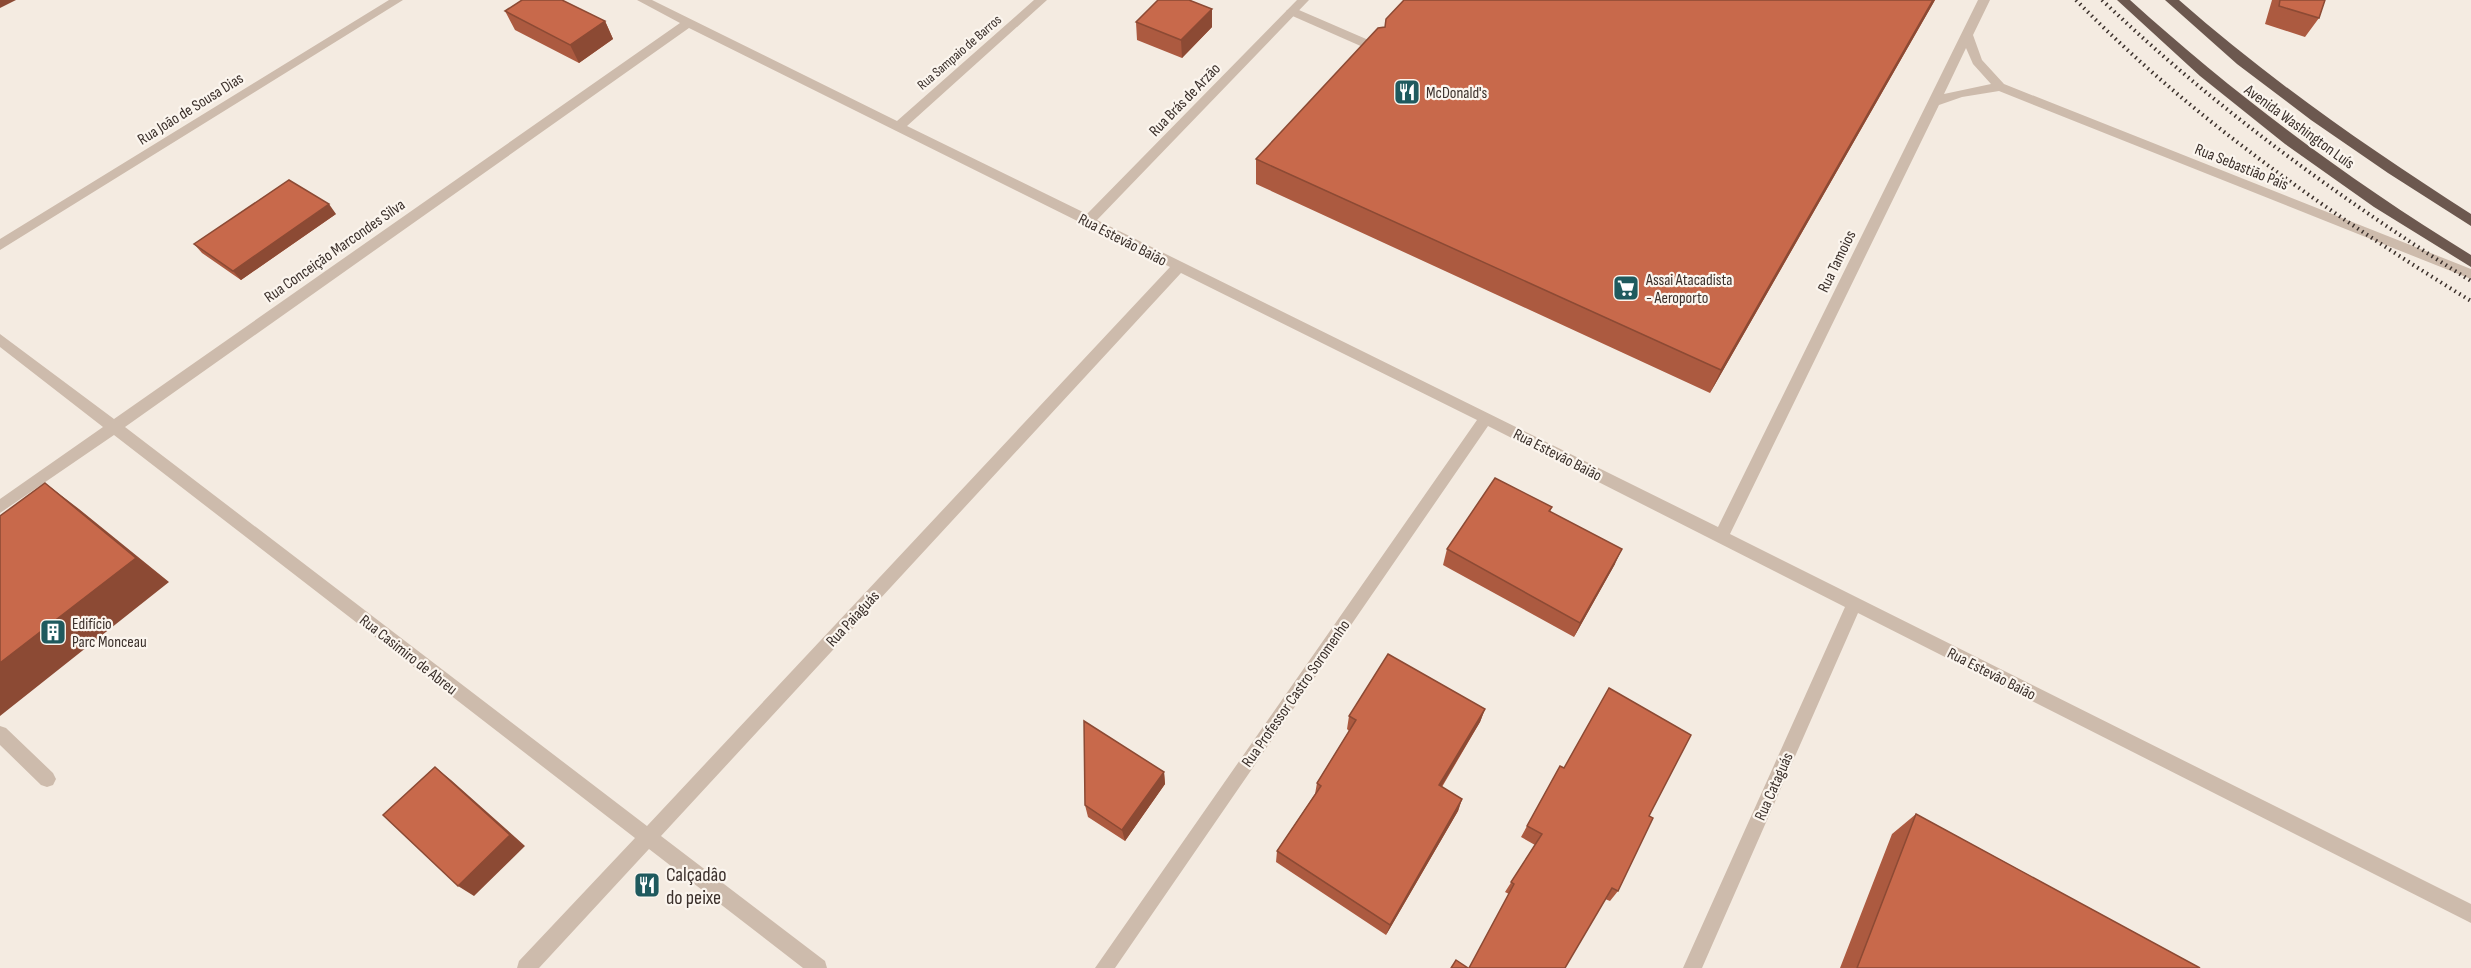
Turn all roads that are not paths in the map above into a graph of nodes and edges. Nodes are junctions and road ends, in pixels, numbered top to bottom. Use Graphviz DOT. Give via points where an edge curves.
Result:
graph roads {
  1 [pos="397,0"];
  2 [pos="643,0"];
  3 [pos="1041,0"];
  4 [pos="1303,0"];
  5 [pos="1984,0"];
  6 [pos="2123,0"];
  7 [pos="2171,0"];
  8 [pos="1292,12"];
  9 [pos="688,23"];
  10 [pos="1967,34"];
  11 [pos="1376,48"];
  12 [pos="2000,87"];
  13 [pos="1934,102"];
  14 [pos="898,127"];
  15 [pos="1088,221"];
  16 [pos="2471,221"];
  17 [pos="0,245"];
  18 [pos="2471,262"];
  19 [pos="1179,266"];
  20 [pos="2471,274"];
  21 [pos="0,339"];
  22 [pos="1486,418"];
  23 [pos="113,426"];
  24 [pos="0,507"];
  25 [pos="1721,537"];
  26 [pos="1854,604"];
  27 [pos="0,734"];
  28 [pos="47,779"];
  29 [pos="648,837"];
  30 [pos="2471,914"];
  31 [pos="526,968"];
  32 [pos="818,968"];
  33 [pos="1104,968"];
  34 [pos="1692,968"];
  1 -- 17 [label="street, Rua João de Sousa Dias"];
  2 -- 9 [label="street, Rua Estevão Baião"];
  3 -- 14 [label="street, Rua Sampaio de Barros"];
  4 -- 8 [label="street, Rua Brás de Arzão"];
  5 -- 10 [label="street, Rua Tamoios"];
  6 -- 18 [label="highway, Avenida Washington Luís" via="2236,99 2342,177"];
  7 -- 16 [label="highway, Avenida Washington Luís" via="2270,84"];
  8 -- 11 [label="street"];
  8 -- 15 [label="street, Rua Brás de Arzão"];
  9 -- 14 [label="street, Rua Estevão Baião"];
  9 -- 23 [label="street, Rua Conceição Marcondes Silva"];
  10 -- 12 [label="street, Rua Sebastião Pais" via="1977,61"];
  10 -- 13 [label="street, Rua Tamoios"];
  12 -- 13 [label="street"];
  12 -- 20 [label="street, Rua Sebastião Pais"];
  13 -- 25 [label="street, Rua Tamoios"];
  14 -- 15 [label="street, Rua Estevão Baião"];
  15 -- 19 [label="street, Rua Estevão Baião"];
  19 -- 22 [label="street, Rua Estevão Baião"];
  19 -- 29 [label="street, Rua Paiaguás"];
  21 -- 23 [label="street, Rua Casimiro de Abreu"];
  22 -- 25 [label="street, Rua Estevão Baião"];
  22 -- 33 [label="street, Rua Professor Castro Soromenho"];
  23 -- 24 [label="street, Rua Conceição Marcondes Silva"];
  23 -- 29 [label="street, Rua Casimiro de Abreu"];
  25 -- 26 [label="street, Rua Estevão Baião"];
  26 -- 30 [label="street, Rua Estevão Baião"];
  26 -- 34 [label="street, Rua Cataguás"];
  27 -- 28 [label="street"];
  29 -- 31 [label="street, Rua Paiaguás"];
  29 -- 32 [label="street, Rua Casimiro de Abreu"];
}
